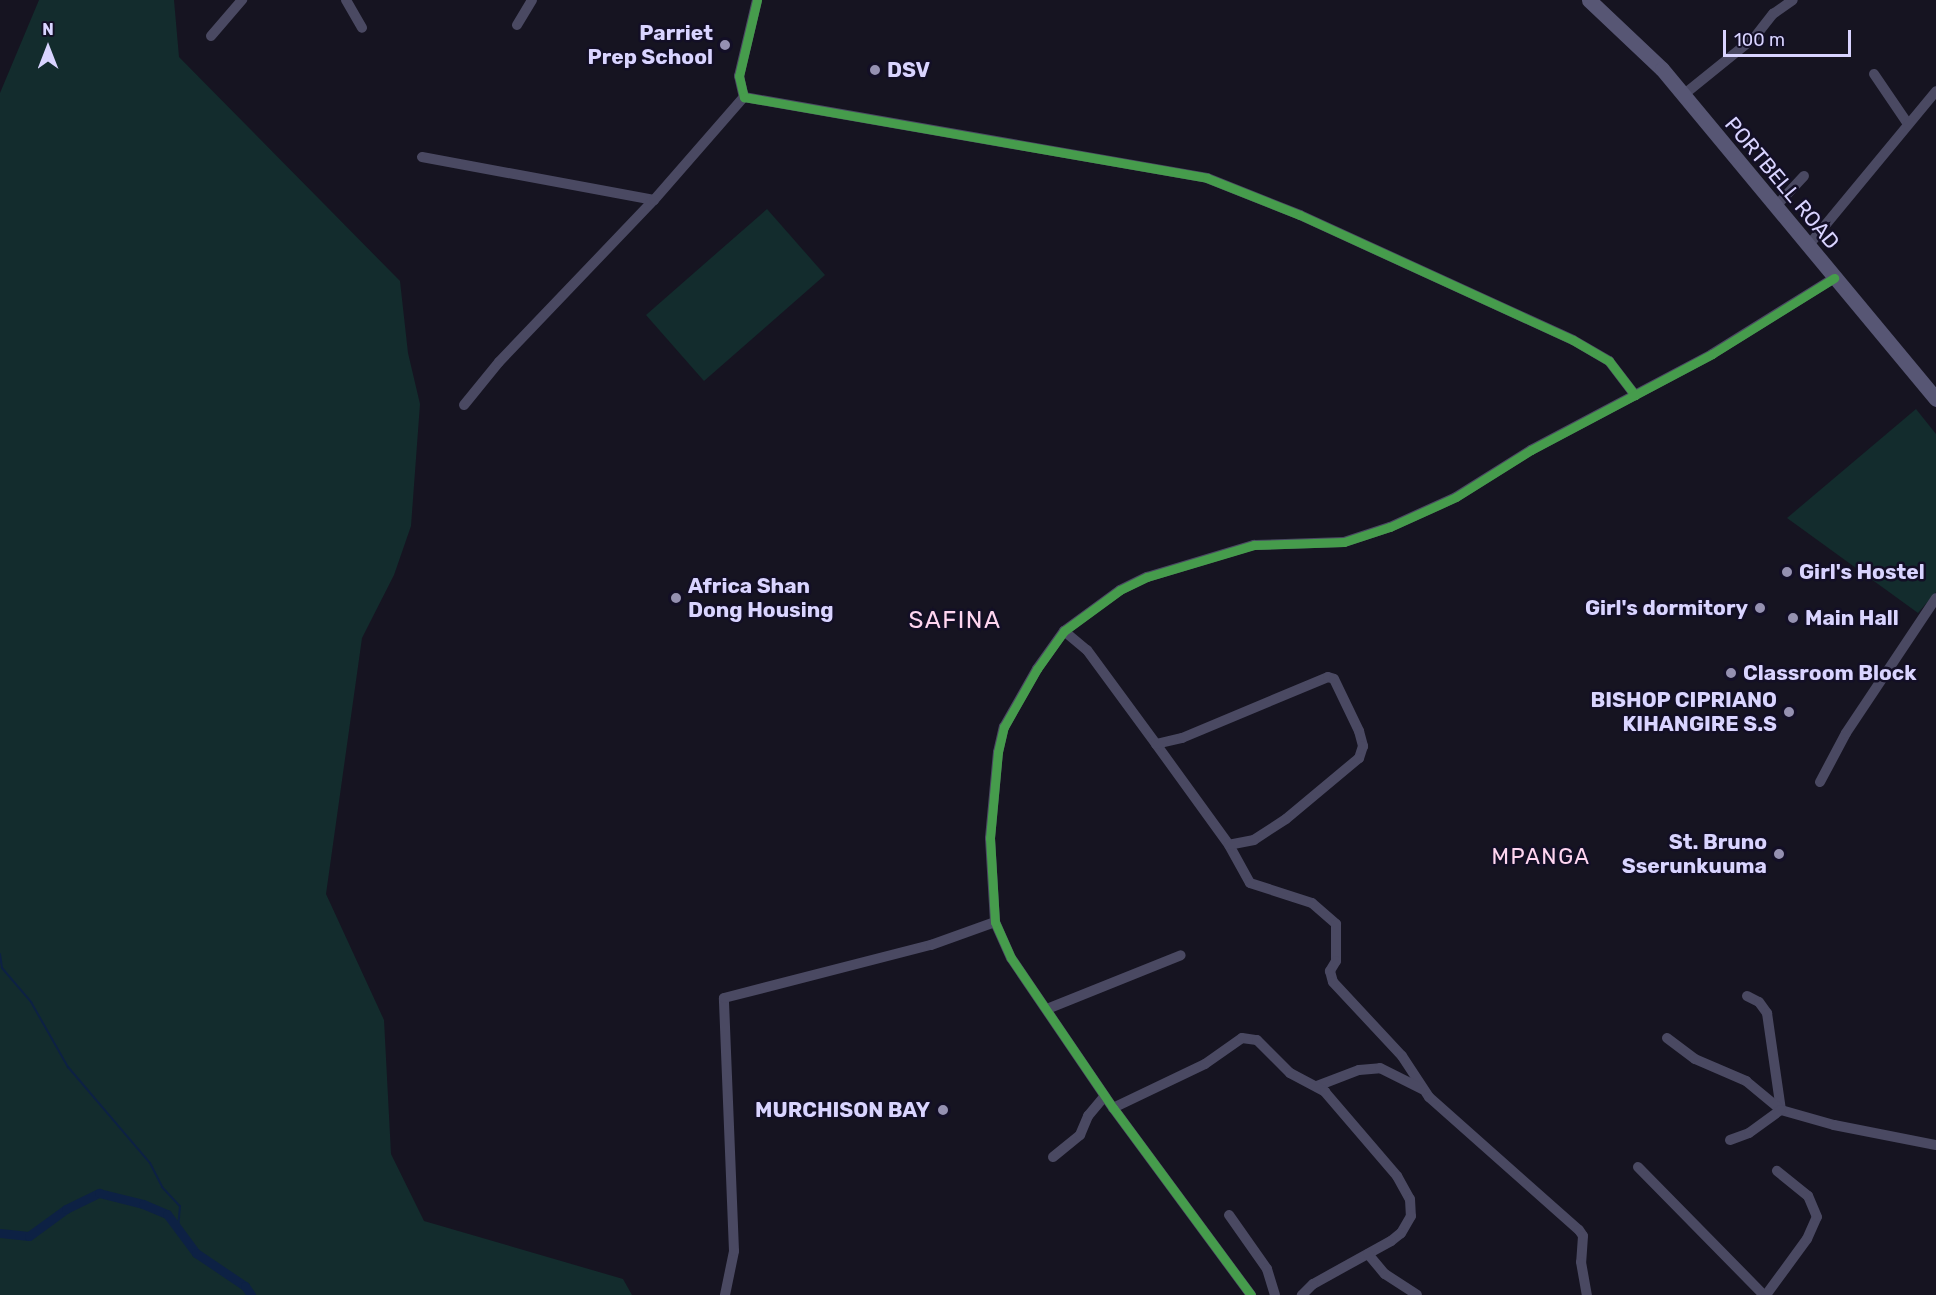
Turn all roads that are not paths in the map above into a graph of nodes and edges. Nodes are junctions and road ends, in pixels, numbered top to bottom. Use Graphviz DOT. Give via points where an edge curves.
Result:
graph roads {
  1 [pos="242,0"];
  2 [pos="346,0"];
  3 [pos="532,0"];
  4 [pos="756,0"];
  5 [pos="1589,0"];
  6 [pos="1793,0"];
  7 [pos="517,25"];
  8 [pos="362,28"];
  9 [pos="211,36"];
  10 [pos="1874,74"];
  11 [pos="1936,91"];
  12 [pos="1682,96"];
  13 [pos="744,97"];
  14 [pos="1908,124"];
  15 [pos="422,157"];
  16 [pos="1804,176"];
  17 [pos="654,200"];
  18 [pos="1776,206"];
  19 [pos="1808,246"];
  20 [pos="1834,278"];
  21 [pos="1635,395"];
  22 [pos="1936,399"];
  23 [pos="464,405"];
  24 [pos="1936,598"];
  25 [pos="1064,631"];
  26 [pos="1156,744"];
  27 [pos="1820,782"];
  28 [pos="1229,845"];
  29 [pos="995,922"];
  30 [pos="1181,955"];
  31 [pos="1747,996"];
  32 [pos="1047,1008"];
  33 [pos="1667,1038"];
  34 [pos="1317,1086"];
  35 [pos="1424,1089"];
  36 [pos="1105,1096"];
  37 [pos="1113,1108"];
  38 [pos="1782,1110"];
  39 [pos="1730,1140"];
  40 [pos="1936,1145"];
  41 [pos="1053,1157"];
  42 [pos="1638,1167"];
  43 [pos="1777,1171"];
  44 [pos="1229,1215"];
  45 [pos="1368,1254"];
  46 [pos="725,1295"];
  47 [pos="1251,1295"];
  48 [pos="1275,1295"];
  49 [pos="1302,1295"];
  50 [pos="1418,1295"];
  51 [pos="1587,1295"];
  52 [pos="1765,1295"];
  1 -- 9 [label="street"];
  2 -- 8 [label="street"];
  3 -- 7 [label="street"];
  4 -- 13 [label="street" via="739,76"];
  5 -- 12 [label="main road, PORTBELL ROAD" via="1662,69"];
  6 -- 12 [label="street" via="1773,14 1754,38"];
  10 -- 14 [label="street"];
  11 -- 14 [label="street"];
  12 -- 18 [label="main road, PORTBELL ROAD"];
  13 -- 17 [label="street"];
  13 -- 21 [label="street" via="1207,178 1300,215 1573,340 1609,361"];
  14 -- 19 [label="street"];
  15 -- 17 [label="street"];
  16 -- 18 [label="street"];
  17 -- 23 [label="street" via="499,362"];
  18 -- 19 [label="main road, PORTBELL ROAD"];
  19 -- 20 [label="main road, PORTBELL ROAD"];
  20 -- 21 [label="street" via="1712,354"];
  20 -- 22 [label="main road, PORTBELL ROAD"];
  21 -- 25 [label="street" via="1531,450 1456,497 1375,533 1344,542 1254,545 1147,577 1119,590"];
  24 -- 27 [label="street" via="1842,739"];
  25 -- 26 [label="street" via="1087,650"];
  25 -- 29 [label="street" via="1004,728 998,752 990,838"];
  26 -- 28 [label="street"];
  26 -- 28 [label="street" via="1182,738 1328,676 1334,679 1359,731 1363,746 1359,758 1286,819 1254,840"];
  28 -- 35 [label="street" via="1254,886 1312,903 1336,924 1336,961 1329,971 1333,982 1402,1056"];
  29 -- 32 [label="street" via="1011,958"];
  29 -- 46 [label="street" via="931,945 724,998 734,1251"];
  30 -- 32 [label="street"];
  31 -- 38 [label="street" via="1759,1002 1767,1013"];
  32 -- 36 [label="street"];
  33 -- 38 [label="street" via="1695,1059 1746,1081"];
  34 -- 35 [label="street" via="1359,1070 1380,1068"];
  34 -- 37 [label="street" via="1290,1073 1257,1040 1242,1038 1205,1064"];
  34 -- 45 [label="street" via="1387,1163 1410,1199 1411,1216 1401,1233"];
  35 -- 51 [label="street" via="1579,1230 1583,1236 1581,1263"];
  36 -- 37 [label="street"];
  36 -- 41 [label="street" via="1088,1116 1080,1136"];
  37 -- 47 [label="street"];
  38 -- 39 [label="street" via="1749,1133"];
  38 -- 40 [label="street" via="1834,1125"];
  42 -- 52 [label="street"];
  43 -- 52 [label="street" via="1808,1196 1817,1217 1808,1239"];
  44 -- 48 [label="street" via="1267,1269"];
  45 -- 49 [label="street"];
  45 -- 50 [label="street" via="1385,1274"];
}
